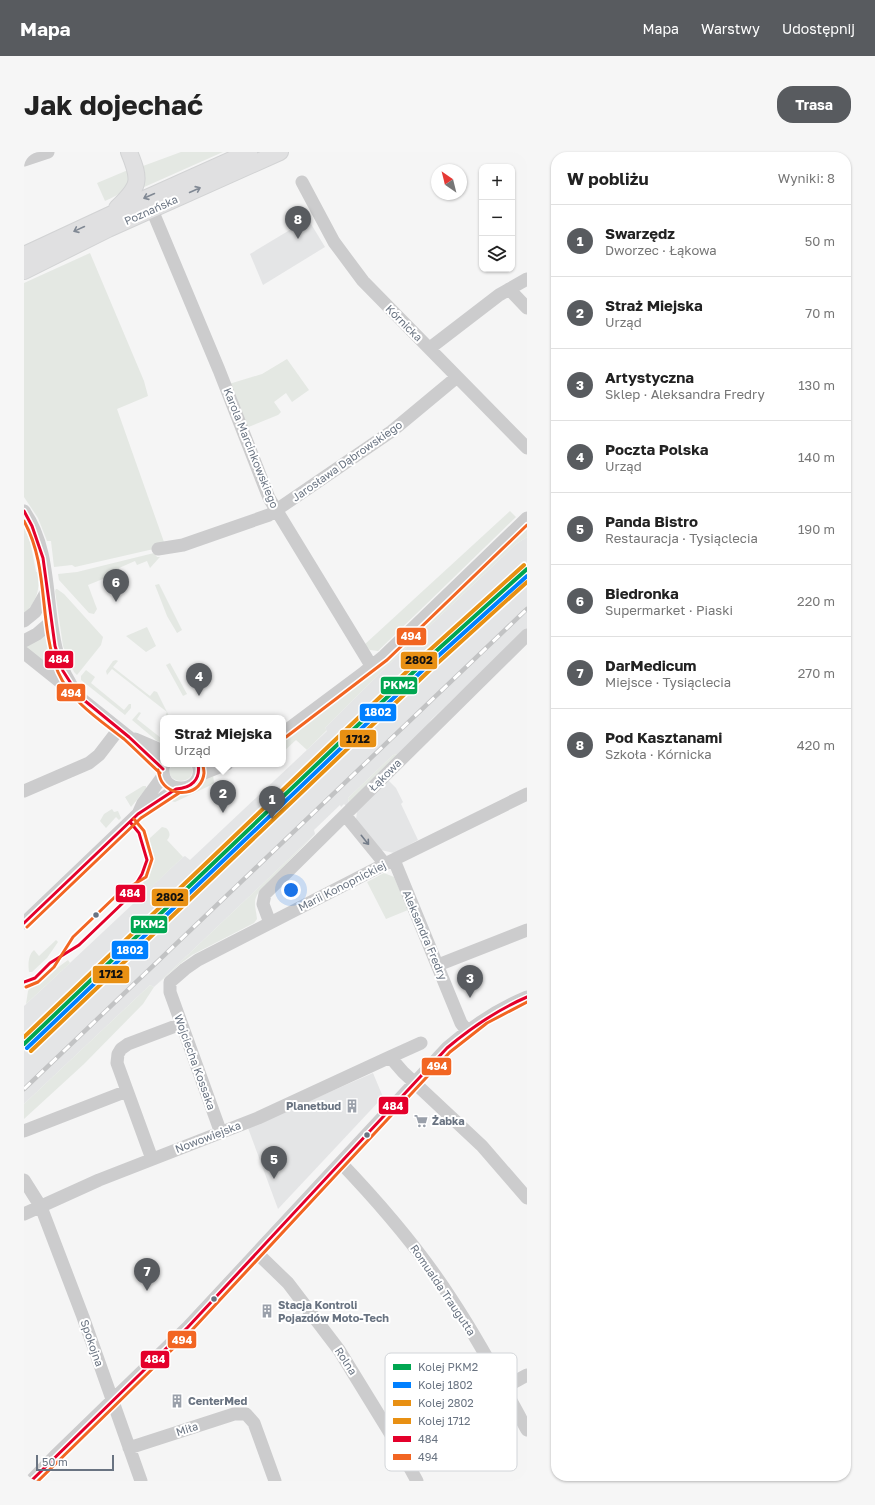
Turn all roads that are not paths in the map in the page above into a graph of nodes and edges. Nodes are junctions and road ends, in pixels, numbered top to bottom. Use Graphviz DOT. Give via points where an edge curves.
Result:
graph roads {
  1 [pos="48,152"];
  2 [pos="129,152"];
  3 [pos="249,152"];
  4 [pos="280,152"];
  5 [pos="24,160"];
  6 [pos="302,182"];
  7 [pos="112,214"];
  8 [pos="156,217"];
  9 [pos="24,255"];
  10 [pos="24,271"];
  11 [pos="527,279"];
  12 [pos="509,289"];
  13 [pos="527,308"];
  14 [pos="430,348"];
  15 [pos="457,376"];
  16 [pos="527,448"];
  17 [pos="24,511"];
  18 [pos="276,511"];
  19 [pos="527,518"];
  20 [pos="158,549"];
  21 [pos="47,591"];
  22 [pos="24,621"];
  23 [pos="51,622"];
  24 [pos="527,635"];
  25 [pos="24,641"];
  26 [pos="24,653"];
  27 [pos="372,666"];
  28 [pos="79,696"];
  29 [pos="286,731"];
  30 [pos="124,733"];
  31 [pos="160,750"];
  32 [pos="160,766"];
  33 [pos="213,767"];
  34 [pos="164,770"];
  35 [pos="199,770"];
  36 [pos="176,788"];
  37 [pos="24,791"];
  38 [pos="527,794"];
  39 [pos="138,814"];
  40 [pos="345,815"];
  41 [pos="389,862"];
  42 [pos="25,920"];
  43 [pos="270,923"];
  44 [pos="527,930"];
  45 [pos="438,965"];
  46 [pos="170,992"];
  47 [pos="527,997"];
  48 [pos="181,1024"];
  49 [pos="467,1031"];
  50 [pos="421,1043"];
  51 [pos="390,1057"];
  52 [pos="415,1082"];
  53 [pos="126,1091"];
  54 [pos="24,1131"];
  55 [pos="221,1133"];
  56 [pos="152,1159"];
  57 [pos="341,1163"];
  58 [pos="24,1180"];
  59 [pos="527,1198"];
  60 [pos="41,1207"];
  61 [pos="24,1214"];
  62 [pos="257,1253"];
  63 [pos="484,1353"];
  64 [pos="527,1375"];
  65 [pos="517,1381"];
  66 [pos="112,1401"];
  67 [pos="517,1412"];
  68 [pos="385,1425"];
  69 [pos="527,1430"];
  70 [pos="129,1448"];
  71 [pos="412,1471"];
  72 [pos="31,1481"];
  73 [pos="141,1481"];
  74 [pos="275,1481"];
  75 [pos="417,1481"];
  1 -- 5 [label="street"];
  2 -- 7 [label="main road" via="138,179 132,192"];
  3 -- 7 [label="main road, Poznańska, one-way"];
  10 -- 4 [label="main road, Poznańska, one-way" via="108,229"];
  6 -- 14 [label="street, Kórnicka" via="330,235 352,268"];
  7 -- 9 [label="main road, Poznańska, one-way"];
  8 -- 18 [label="street, Karola Marcinkowskiego"];
  11 -- 12 [label="street"];
  12 -- 13 [label="street"];
  12 -- 14 [label="street"];
  14 -- 15 [label="street, Kórnicka"];
  15 -- 16 [label="street, Kórnicka"];
  15 -- 18 [label="street, Jarosława Dąbrowskiego" via="392,431"];
  17 -- 21 [label="street" via="37,537"];
  18 -- 20 [label="street, Jarosława Dąbrowskiego" via="263,518 183,545"];
  18 -- 27 [label="street, Karola Marcinkowskiego"];
  19 -- 27 [label="street"];
  21 -- 22 [label="street" via="38,608"];
  21 -- 23 [label="street"];
  23 -- 25 [label="street"];
  23 -- 28 [label="street" via="58,660"];
  24 -- 40 [label="street, Łąkowa"];
  26 -- 28 [label="street"];
  27 -- 29 [label="street"];
  28 -- 30 [label="street"];
  30 -- 31 [label="street"];
  30 -- 32 [label="street"];
  30 -- 37 [label="street" via="89,763"];
  33 -- 35 [label="street"];
  34 -- 36 [label="street" via="167,782"];
  34 -- 39 [label="street"];
  35 -- 36 [label="street" via="192,785 187,788"];
  36 -- 39 [label="street"];
  38 -- 41 [label="street, Marii Konopnickiej"];
  39 -- 42 [label="street"];
  40 -- 41 [label="street, Aleksandra Fredry, one-way"];
  40 -- 43 [label="street, Łąkowa" via="265,894 263,904"];
  41 -- 43 [label="street, Marii Konopnickiej"];
  41 -- 45 [label="street, Aleksandra Fredry"];
  43 -- 46 [label="street, Marii Konopnickiej" via="198,960 170,982"];
  44 -- 45 [label="street"];
  45 -- 49 [label="street, Aleksandra Fredry" via="461,1023"];
  46 -- 48 [label="street, Wojciecha Kossaka"];
  47 -- 49 [label="street" via="490,1014"];
  48 -- 53 [label="street" via="121,1049 117,1063"];
  48 -- 55 [label="street, Wojciecha Kossaka"];
  49 -- 52 [label="street"];
  50 -- 51 [label="street, Nowowiejska"];
  51 -- 52 [label="street"];
  51 -- 55 [label="street, Nowowiejska"];
  52 -- 57 [label="street"];
  52 -- 59 [label="street" via="482,1146"];
  53 -- 54 [label="street"];
  53 -- 56 [label="street"];
  55 -- 56 [label="street, Nowowiejska"];
  56 -- 60 [label="street, Nowowiejska"];
  57 -- 62 [label="street"];
  57 -- 63 [label="street, Romualda Traugutta" via="387,1213 433,1271"];
  58 -- 60 [label="street, Spokojna"];
  60 -- 61 [label="street, Nowowiejska"];
  60 -- 66 [label="street, Spokojna"];
  62 -- 66 [label="street" via="188,1327"];
  62 -- 68 [label="street, Rolna" via="288,1283 322,1327"];
  64 -- 65 [label="street"];
  66 -- 70 [label="street, Spokojna"];
  66 -- 72 [label="street"];
  67 -- 69 [label="street, Romualda Traugutta"];
  70 -- 73 [label="street, Spokojna"];
  70 -- 74 [label="street, Miła" via="234,1414 246,1414 254,1422"];
  71 -- 75 [label="street, Rolna"];
}
